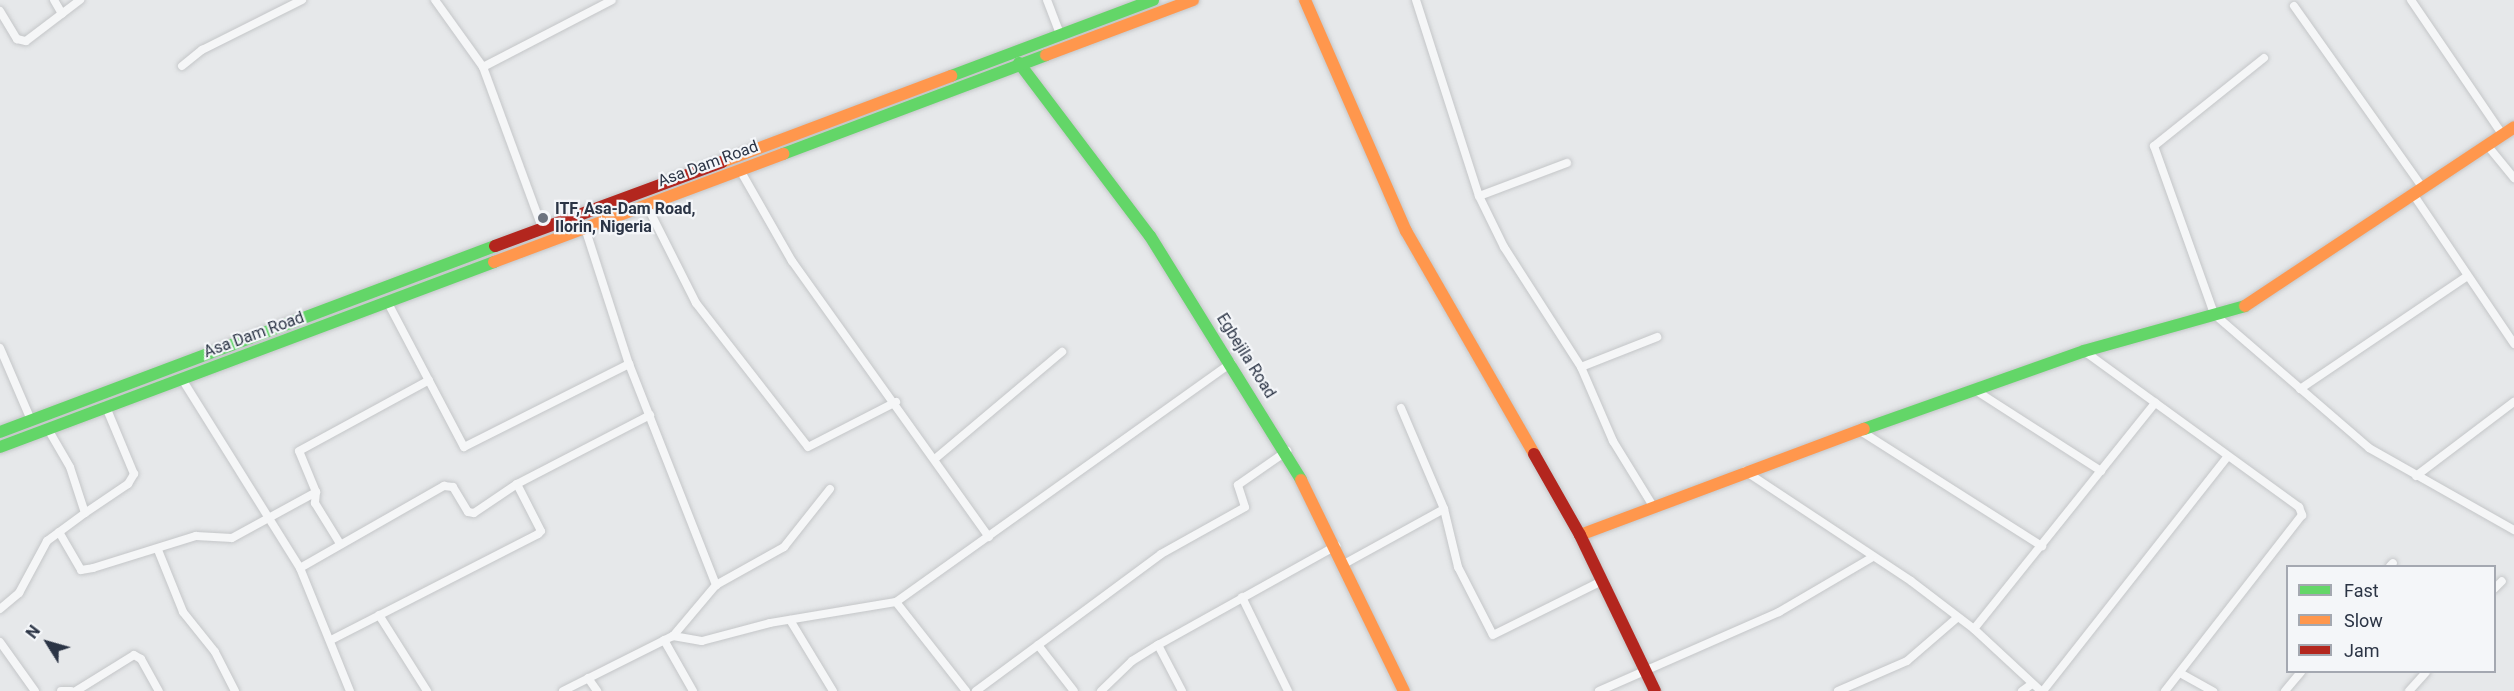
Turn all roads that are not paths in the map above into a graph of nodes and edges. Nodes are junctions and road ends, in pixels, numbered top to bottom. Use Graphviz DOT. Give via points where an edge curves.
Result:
graph roads {
  1 [pos="54,0"];
  2 [pos="80,0"];
  3 [pos="302,0"];
  4 [pos="435,0"];
  5 [pos="612,0"];
  6 [pos="1047,0"];
  7 [pos="1153,0"];
  8 [pos="1192,0"];
  9 [pos="1305,0"];
  10 [pos="1416,0"];
  11 [pos="2411,0"];
  12 [pos="2294,6"];
  13 [pos="0,11"];
  14 [pos="62,14"];
  15 [pos="1060,34"];
  16 [pos="2264,58"];
  17 [pos="1019,63"];
  18 [pos="182,66"];
  19 [pos="483,68"];
  20 [pos="2514,127"];
  21 [pos="2502,134"];
  22 [pos="2487,145"];
  23 [pos="1567,164"];
  24 [pos="740,170"];
  25 [pos="2514,178"];
  26 [pos="2418,191"];
  27 [pos="1479,196"];
  28 [pos="646,204"];
  29 [pos="542,227"];
  30 [pos="585,228"];
  31 [pos="463,257"];
  32 [pos="466,272"];
  33 [pos="2466,277"];
  34 [pos="388,303"];
  35 [pos="2214,314"];
  36 [pos="1657,337"];
  37 [pos="2514,344"];
  38 [pos="0,348"];
  39 [pos="2084,351"];
  40 [pos="1062,352"];
  41 [pos="1231,363"];
  42 [pos="629,364"];
  43 [pos="1581,367"];
  44 [pos="182,379"];
  45 [pos="429,380"];
  46 [pos="2300,389"];
  47 [pos="1975,390"];
  48 [pos="896,402"];
  49 [pos="2514,402"];
  50 [pos="2155,403"];
  51 [pos="105,407"];
  52 [pos="1401,408"];
  53 [pos="650,414"];
  54 [pos="31,420"];
  55 [pos="48,429"];
  56 [pos="1858,430"];
  57 [pos="0,432"];
  58 [pos="0,447"];
  59 [pos="1287,452"];
  60 [pos="2227,457"];
  61 [pos="936,458"];
  62 [pos="1745,471"];
  63 [pos="2102,471"];
  64 [pos="2416,476"];
  65 [pos="517,484"];
  66 [pos="830,489"];
  67 [pos="316,492"];
  68 [pos="1653,506"];
  69 [pos="1444,509"];
  70 [pos="85,513"];
  71 [pos="270,519"];
  72 [pos="2513,528"];
  73 [pos="59,532"];
  74 [pos="1580,535"];
  75 [pos="989,537"];
  76 [pos="339,542"];
  77 [pos="1337,546"];
  78 [pos="2042,546"];
  79 [pos="158,550"];
  80 [pos="1871,558"];
  81 [pos="1344,564"];
  82 [pos="300,568"];
  83 [pos="2502,581"];
  84 [pos="1600,582"];
  85 [pos="716,585"];
  86 [pos="2496,587"];
  87 [pos="1242,597"];
  88 [pos="896,602"];
  89 [pos="0,609"];
  90 [pos="379,615"];
  91 [pos="1958,617"];
  92 [pos="790,620"];
  93 [pos="1974,629"];
  94 [pos="673,636"];
  95 [pos="331,640"];
  96 [pos="664,640"];
  97 [pos="0,642"];
  98 [pos="1038,645"];
  99 [pos="1158,645"];
  100 [pos="1644,671"];
  101 [pos="2180,673"];
  102 [pos="2300,673"];
  103 [pos="2425,673"];
  104 [pos="588,678"];
  105 [pos="2032,684"];
  106 [pos="35,691"];
  107 [pos="61,691"];
  108 [pos="71,691"];
  109 [pos="76,691"];
  110 [pos="159,691"];
  111 [pos="235,691"];
  112 [pos="350,691"];
  113 [pos="427,691"];
  114 [pos="563,691"];
  115 [pos="597,691"];
  116 [pos="693,691"];
  117 [pos="833,691"];
  118 [pos="966,691"];
  119 [pos="976,691"];
  120 [pos="1074,691"];
  121 [pos="1101,691"];
  122 [pos="1182,691"];
  123 [pos="1288,691"];
  124 [pos="1404,691"];
  125 [pos="1599,691"];
  126 [pos="1655,691"];
  127 [pos="1838,691"];
  128 [pos="2022,691"];
  129 [pos="2042,691"];
  130 [pos="2165,691"];
  131 [pos="2213,691"];
  132 [pos="2285,691"];
  133 [pos="2409,691"];
  1 -- 14 [label="street"];
  2 -- 14 [label="street"];
  3 -- 18 [label="street" via="202,50"];
  4 -- 19 [label="street"];
  5 -- 19 [label="street"];
  6 -- 15 [label="street"];
  7 -- 15 [label="street, Asa Dam Road"];
  8 -- 17 [label="street, Asa Dam Road"];
  9 -- 74 [label="street" via="1406,231"];
  10 -- 27 [label="street"];
  11 -- 21 [label="street"];
  12 -- 26 [label="street"];
  13 -- 14 [label="street" via="22,41"];
  15 -- 29 [label="street, Asa Dam Road"];
  16 -- 35 [label="street" via="2154,146"];
  17 -- 24 [label="street, Asa Dam Road"];
  17 -- 41 [label="street, Egbejila Road" via="1150,236"];
  19 -- 29 [label="street"];
  20 -- 21 [label="street"];
  21 -- 22 [label="street"];
  22 -- 25 [label="street"];
  22 -- 26 [label="street"];
  23 -- 27 [label="street"];
  24 -- 28 [label="street, Asa Dam Road"];
  24 -- 48 [label="street" via="792,261"];
  26 -- 33 [label="street"];
  26 -- 35 [label="street" via="2249,305"];
  27 -- 43 [label="street" via="1504,248"];
  28 -- 30 [label="street, Asa Dam Road"];
  28 -- 48 [label="street" via="696,303 808,447"];
  29 -- 31 [label="street, Asa Dam Road"];
  30 -- 32 [label="street, Asa Dam Road"];
  30 -- 42 [label="street"];
  31 -- 32 [label="street"];
  31 -- 54 [label="street, Asa Dam Road"];
  32 -- 34 [label="street, Asa Dam Road"];
  33 -- 37 [label="street"];
  33 -- 46 [label="street"];
  34 -- 44 [label="street, Asa Dam Road"];
  34 -- 45 [label="street"];
  35 -- 39 [label="street"];
  35 -- 46 [label="street"];
  36 -- 43 [label="street"];
  38 -- 54 [label="street"];
  39 -- 47 [label="street"];
  39 -- 50 [label="street"];
  40 -- 61 [label="street"];
  41 -- 59 [label="street, Egbejila Road"];
  41 -- 75 [label="street"];
  42 -- 45 [label="street" via="464,447"];
  42 -- 53 [label="street"];
  43 -- 68 [label="street" via="1613,441"];
  44 -- 51 [label="street, Asa Dam Road"];
  44 -- 71 [label="street"];
  45 -- 67 [label="street" via="299,451"];
  46 -- 64 [label="street" via="2369,448"];
  47 -- 56 [label="street"];
  47 -- 63 [label="street"];
  48 -- 61 [label="street"];
  49 -- 64 [label="street"];
  50 -- 60 [label="street"];
  50 -- 63 [label="street"];
  51 -- 55 [label="street, Asa Dam Road"];
  51 -- 70 [label="street" via="134,474 128,484"];
  52 -- 69 [label="street"];
  53 -- 65 [label="street"];
  53 -- 85 [label="street"];
  54 -- 57 [label="street, Asa Dam Road"];
  55 -- 58 [label="street, Asa Dam Road"];
  55 -- 70 [label="street" via="74,475"];
  56 -- 62 [label="street"];
  56 -- 78 [label="street"];
  59 -- 77 [label="street, Egbejila Road"];
  59 -- 98 [label="street" via="1238,485 1245,507 1161,554"];
  60 -- 101 [label="street" via="2299,507 2302,515"];
  60 -- 129 [label="street"];
  61 -- 75 [label="street"];
  62 -- 68 [label="street"];
  62 -- 80 [label="street"];
  63 -- 78 [label="street"];
  64 -- 72 [label="street"];
  65 -- 76 [label="street" via="471,514 453,487 444,486"];
  65 -- 90 [label="street" via="541,531 538,534"];
  66 -- 85 [label="street" via="784,548"];
  67 -- 71 [label="street"];
  67 -- 76 [label="street" via="315,503"];
  68 -- 74 [label="street"];
  69 -- 81 [label="street"];
  69 -- 84 [label="street" via="1458,567 1493,635"];
  70 -- 73 [label="street"];
  71 -- 79 [label="street" via="232,538 196,536"];
  71 -- 82 [label="street"];
  73 -- 79 [label="street" via="81,570"];
  73 -- 89 [label="street" via="43,547 19,593"];
  74 -- 84 [label="street"];
  75 -- 88 [label="street"];
  76 -- 82 [label="street"];
  77 -- 81 [label="street, Egbejila Road"];
  77 -- 87 [label="street"];
  78 -- 93 [label="street"];
  79 -- 111 [label="street" via="183,612 215,651"];
  80 -- 91 [label="street"];
  80 -- 100 [label="street" via="1779,612"];
  81 -- 124 [label="street, Egbejila Road"];
  82 -- 95 [label="street"];
  83 -- 86 [label="street"];
  84 -- 100 [label="street"];
  85 -- 94 [label="street"];
  87 -- 99 [label="street"];
  87 -- 123 [label="street"];
  88 -- 92 [label="street"];
  88 -- 118 [label="street"];
  90 -- 95 [label="street"];
  90 -- 113 [label="street"];
  91 -- 93 [label="street"];
  91 -- 127 [label="street" via="1907,661"];
  92 -- 94 [label="street" via="702,641"];
  92 -- 117 [label="street"];
  93 -- 105 [label="street"];
  94 -- 96 [label="street"];
  95 -- 112 [label="street"];
  96 -- 104 [label="street"];
  96 -- 116 [label="street"];
  97 -- 106 [label="street"];
  98 -- 119 [label="street"];
  98 -- 120 [label="street"];
  99 -- 121 [label="street" via="1132,661"];
  99 -- 122 [label="street"];
  100 -- 125 [label="street"];
  100 -- 126 [label="street"];
  101 -- 130 [label="street"];
  101 -- 131 [label="street"];
  102 -- 132 [label="street"];
  103 -- 133 [label="street"];
  104 -- 114 [label="street"];
  104 -- 115 [label="street"];
  105 -- 128 [label="street"];
  105 -- 129 [label="street"];
  107 -- 108 [label="street"];
  109 -- 110 [label="street" via="135,655"];
}
